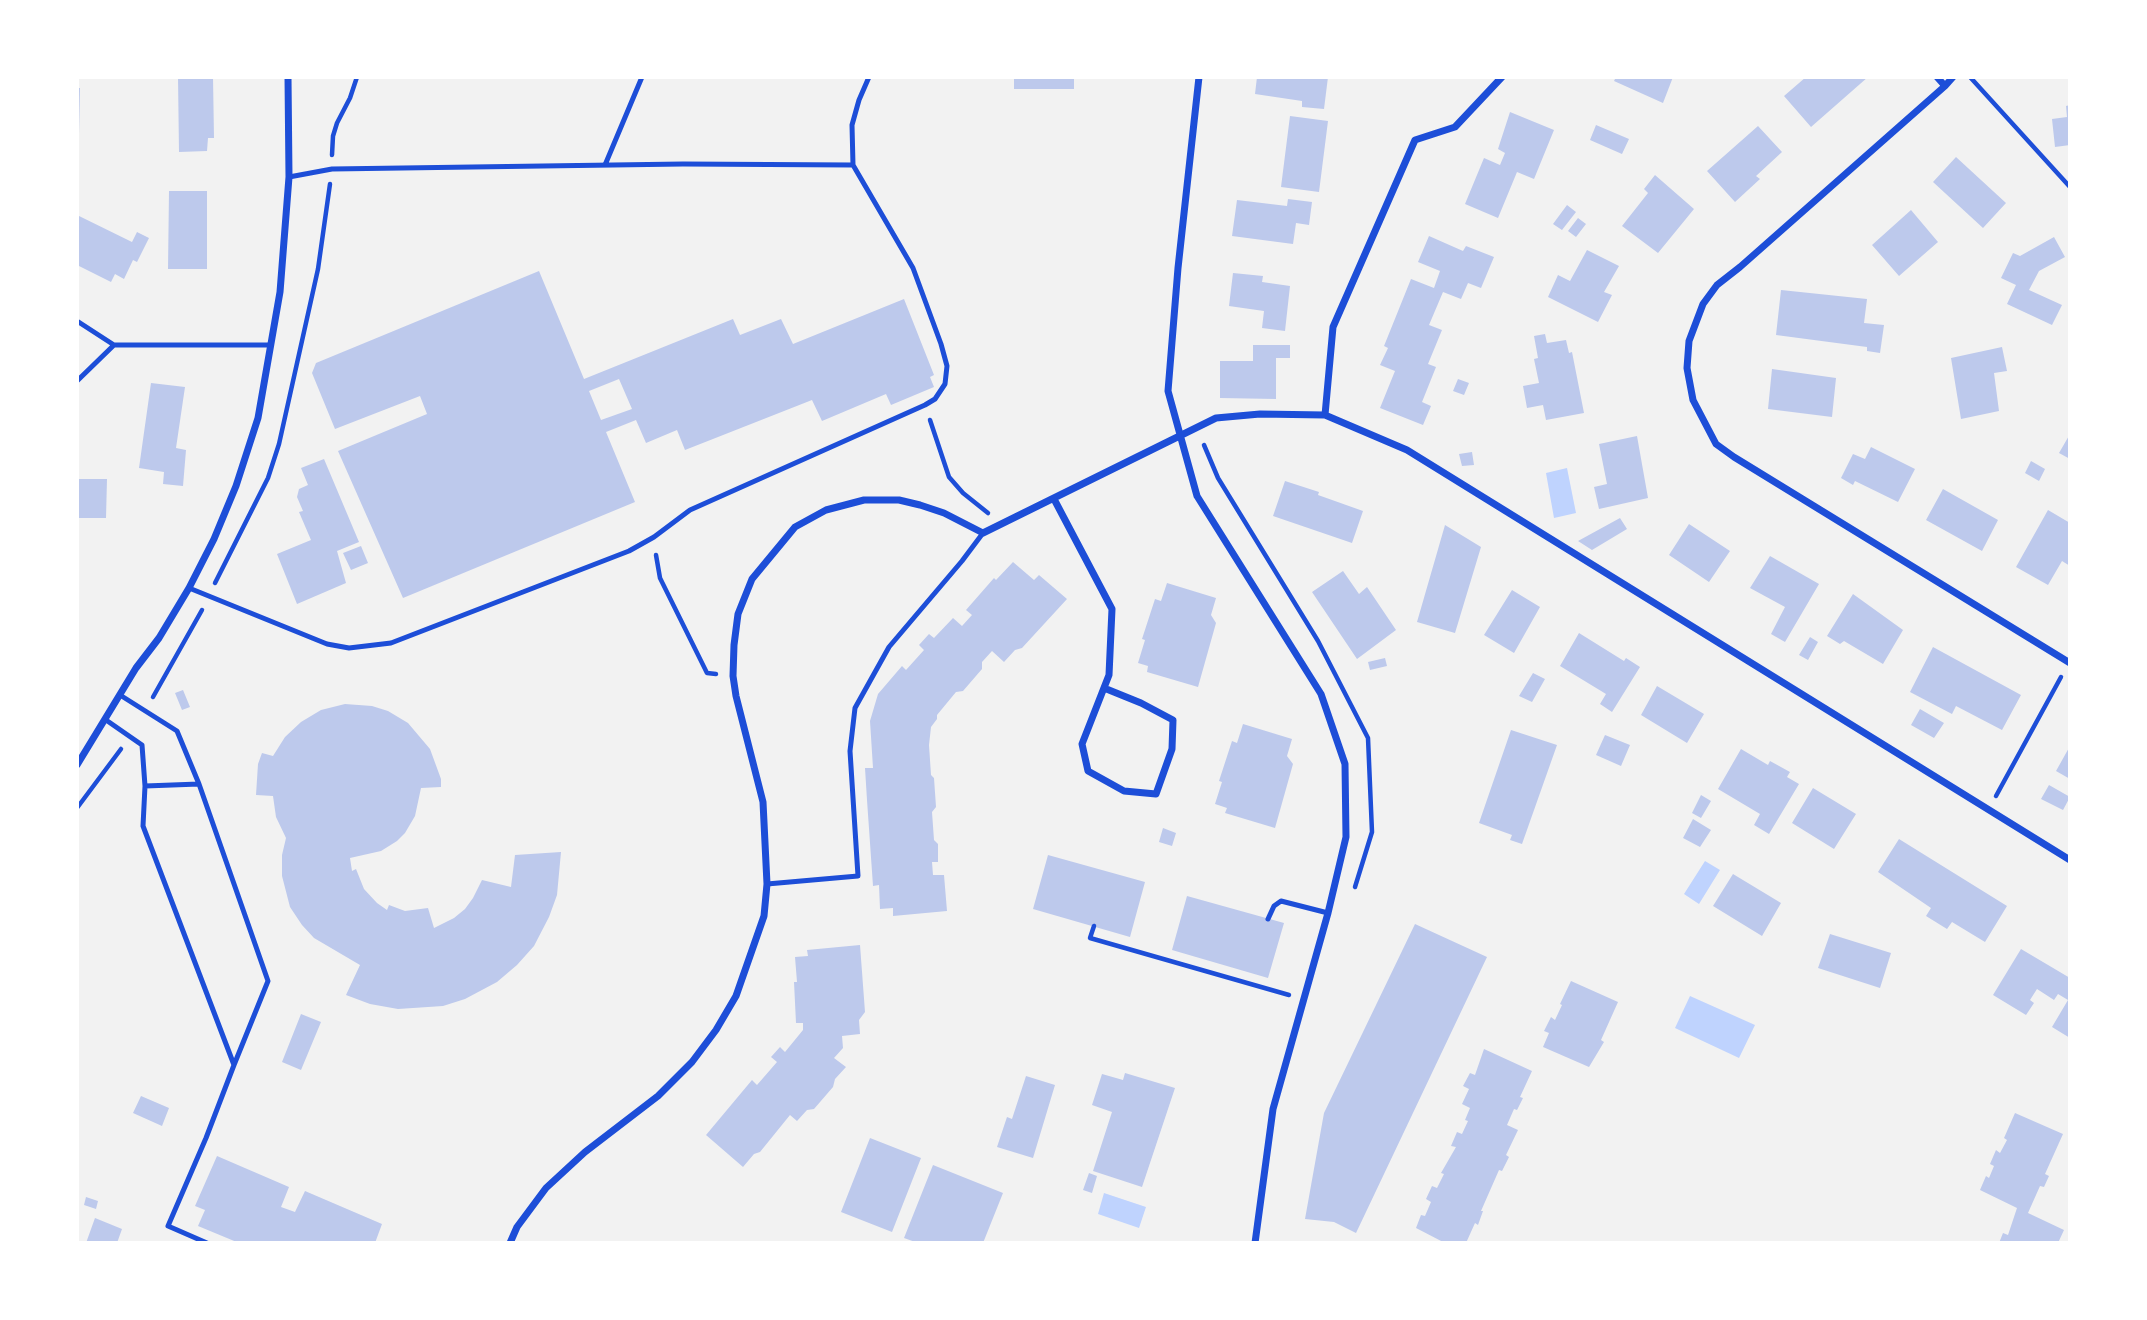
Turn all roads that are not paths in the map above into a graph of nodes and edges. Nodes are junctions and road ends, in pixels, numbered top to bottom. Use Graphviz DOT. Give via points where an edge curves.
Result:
graph roads {
  1 [pos="288,77"];
  2 [pos="642,77"];
  3 [pos="869,77"];
  4 [pos="1199,77"];
  5 [pos="1502,77"];
  6 [pos="1937,77"];
  7 [pos="1953,77"];
  8 [pos="1945,86"];
  9 [pos="605,165"];
  10 [pos="853,165"];
  11 [pos="289,177"];
  12 [pos="77,321"];
  13 [pos="114,345"];
  14 [pos="271,345"];
  15 [pos="77,381"];
  16 [pos="1325,415"];
  17 [pos="1182,436"];
  18 [pos="1054,499"];
  19 [pos="983,533"];
  20 [pos="189,588"];
  21 [pos="2070,663"];
  22 [pos="1104,688"];
  23 [pos="120,695"];
  24 [pos="106,720"];
  25 [pos="77,765"];
  26 [pos="199,784"];
  27 [pos="145,786"];
  28 [pos="2070,860"];
  29 [pos="768,884"];
  30 [pos="1328,913"];
  31 [pos="1268,919"];
  32 [pos="234,1065"];
  33 [pos="207,1243"];
  34 [pos="510,1243"];
  35 [pos="1255,1243"];
  1 -- 11 [label="street"];
  2 -- 9 [label="lane"];
  3 -- 10 [label="lane" via="852,125"];
  4 -- 17 [label="street" via="1168,386"];
  5 -- 16 [label="street" via="1455,127 1415,140 1333,327"];
  6 -- 8 [label="street"];
  7 -- 8 [label="street"];
  8 -- 21 [label="street" via="1717,285 1703,303 1689,341 1687,368 1693,400 1716,444 1734,457"];
  9 -- 10 [label="lane"];
  9 -- 11 [label="lane" via="332,169"];
  10 -- 20 [label="lane" via="913,268 941,344 947,366 945,384 935,399 690,510 629,551 391,643 349,648 327,644"];
  11 -- 14 [label="street"];
  12 -- 13 [label="lane"];
  13 -- 14 [label="lane"];
  13 -- 15 [label="lane"];
  14 -- 20 [label="street" via="258,418 236,486"];
  16 -- 17 [label="street" via="1216,418"];
  16 -- 28 [label="street" via="1406,450"];
  17 -- 18 [label="street"];
  17 -- 30 [label="street" via="1198,496 1321,694 1345,764 1346,837"];
  18 -- 19 [label="street"];
  18 -- 22 [label="street" via="1112,609 1109,675"];
  19 -- 29 [label="lane" via="889,646 855,708 850,751 858,876"];
  19 -- 29 [label="street" via="944,513 899,500 864,500 826,510 795,527 752,579 738,614 733,677 763,802"];
  20 -- 23 [label="street"];
  22 -- 22 [label="street" via="1173,720 1172,749 1156,794 1124,791 1088,771 1082,744"];
  23 -- 24 [label="street"];
  23 -- 26 [label="lane" via="177,731"];
  24 -- 25 [label="street"];
  24 -- 27 [label="lane" via="142,745"];
  26 -- 27 [label="lane"];
  26 -- 32 [label="lane" via="268,981"];
  27 -- 32 [label="lane" via="143,826"];
  29 -- 34 [label="street" via="764,916 749,964 716,1030 658,1096 546,1188"];
  30 -- 31 [label="lane" via="1281,901 1273,906"];
  30 -- 35 [label="street" via="1273,1108"];
  32 -- 33 [label="lane" via="167,1226"];
}
